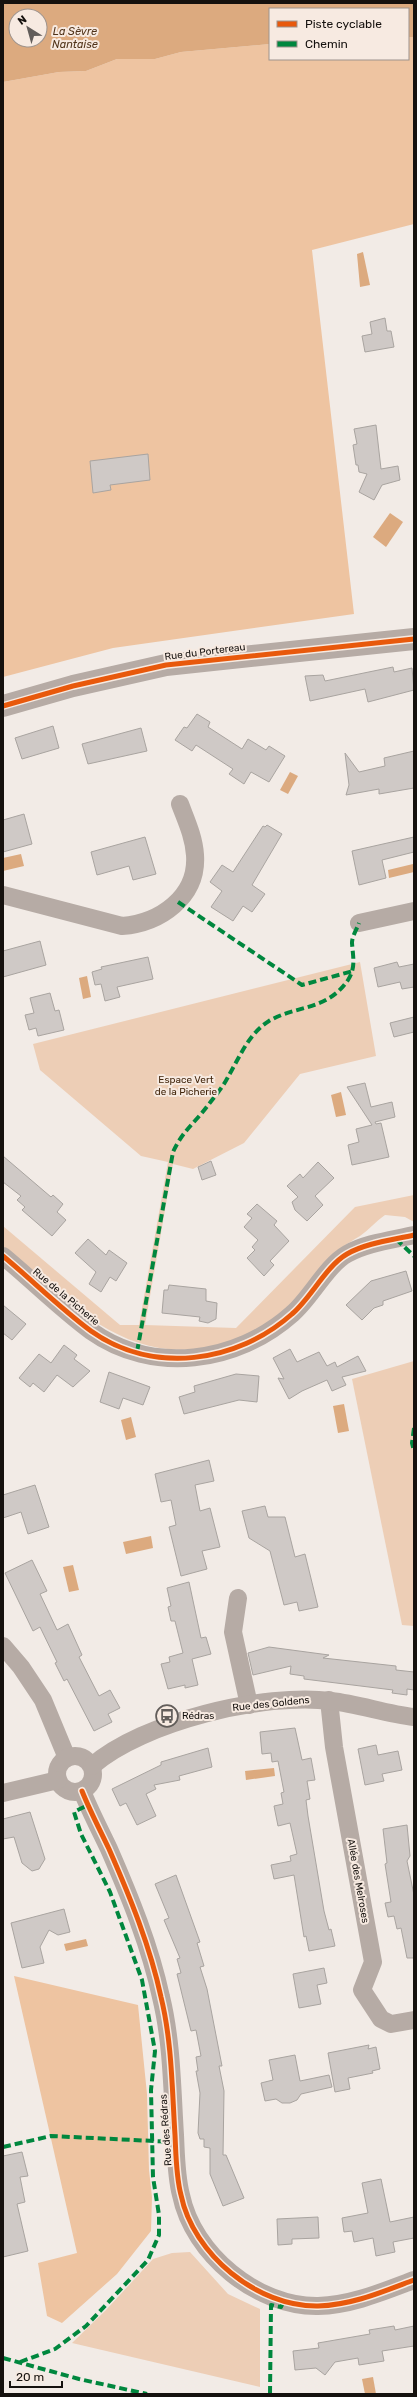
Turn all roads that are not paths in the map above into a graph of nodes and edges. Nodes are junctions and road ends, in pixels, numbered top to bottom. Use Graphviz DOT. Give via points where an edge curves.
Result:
graph roads {
  1 [pos="414,639"];
  2 [pos="3,706"];
  3 [pos="180,804"];
  4 [pos="3,895"];
  5 [pos="414,911"];
  6 [pos="359,923"];
  7 [pos="414,1235"];
  8 [pos="3,1256"];
  9 [pos="238,1598"];
  10 [pos="3,1646"];
  11 [pos="329,1700"];
  12 [pos="249,1705"];
  13 [pos="414,1717"];
  14 [pos="66,1758"];
  15 [pos="92,1766"];
  16 [pos="58,1780"];
  17 [pos="82,1791"];
  18 [pos="3,1793"];
  19 [pos="414,2020"];
  20 [pos="414,2280"];
  1 -- 2 [label="street, Rue du Portereau" via="166,666 80,685"];
  3 -- 4 [label="street" via="192,838 195,855 193,873 178,902 159,917 138,925 122,926"];
  5 -- 6 [label="street"];
  7 -- 8 [label="street, Rue de la Picherie" via="359,1248 346,1254 294,1313 276,1327 254,1341 232,1350 192,1359 155,1356 112,1342 91,1331"];
  9 -- 12 [label="street" via="233,1632"];
  10 -- 14 [label="street" via="43,1700"];
  11 -- 12 [label="street, Rue des Goldens" via="295,1700"];
  11 -- 13 [label="street, Rue des Goldens"];
  11 -- 19 [label="street, Allée des Melroses" via="334,1747 373,1962 362,1990 381,2019 391,2024"];
  12 -- 15 [label="street, Rue des Goldens" via="210,1712 144,1734 117,1747"];
  14 -- 15 [label="street" via="84,1757"];
  14 -- 16 [label="street" via="57,1770"];
  15 -- 17 [label="street" via="92,1783"];
  16 -- 17 [label="street" via="65,1790"];
  16 -- 18 [label="street"];
  17 -- 20 [label="street, Rue des Rédras" via="125,1886 162,1998 170,2050 181,2196 190,2223 206,2250 227,2270 254,2288 300,2304 316,2306 351,2302"];
}
